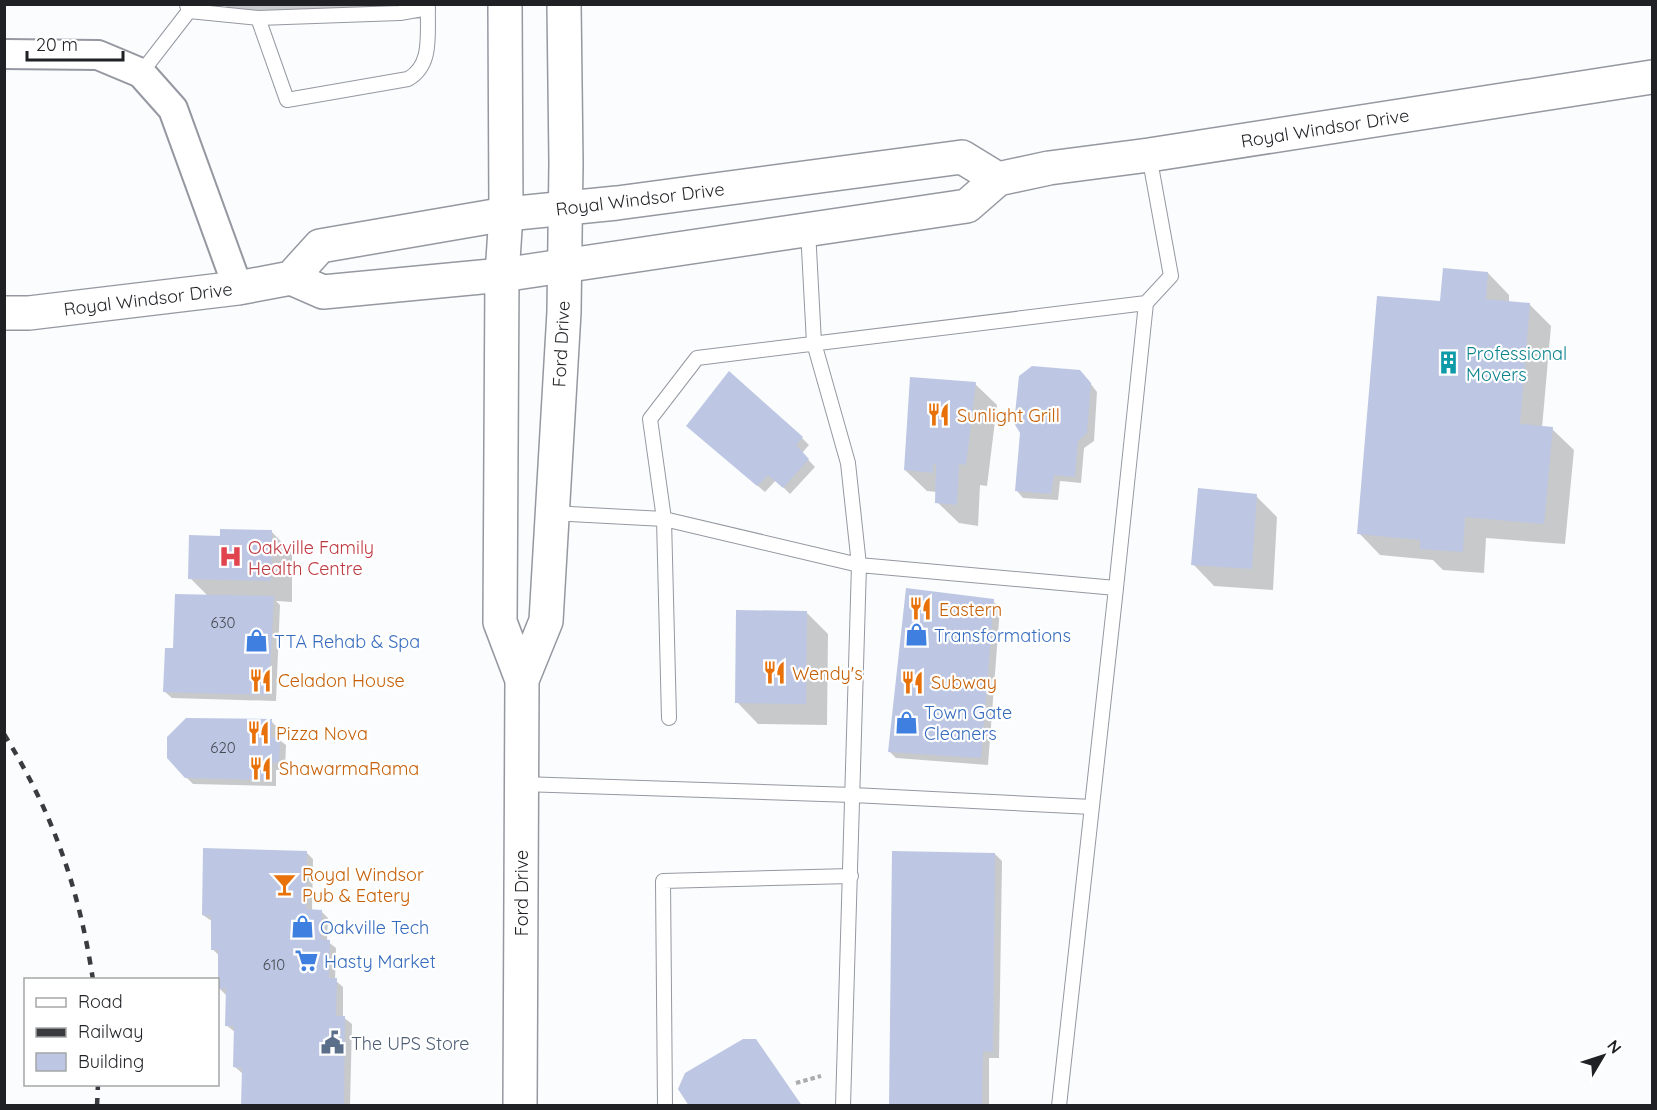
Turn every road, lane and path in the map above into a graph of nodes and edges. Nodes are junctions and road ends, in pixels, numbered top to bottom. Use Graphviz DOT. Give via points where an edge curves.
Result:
graph roads {
  1 [pos="505,4"];
  2 [pos="564,4"];
  3 [pos="428,6"];
  4 [pos="188,8"];
  5 [pos="258,18"];
  6 [pos="4,54"];
  7 [pos="141,73"];
  8 [pos="1653,77"];
  9 [pos="1149,155"];
  10 [pos="998,179"];
  11 [pos="566,209"];
  12 [pos="506,214"];
  13 [pos="808,230"];
  14 [pos="564,266"];
  15 [pos="502,275"];
  16 [pos="291,278"];
  17 [pos="238,288"];
  18 [pos="1146,303"];
  19 [pos="4,313"];
  20 [pos="814,343"];
  21 [pos="551,513"];
  22 [pos="664,519"];
  23 [pos="860,564"];
  24 [pos="1116,588"];
  25 [pos="522,680"];
  26 [pos="669,718"];
  27 [pos="522,784"];
  28 [pos="853,795"];
  29 [pos="1092,807"];
  30 [pos="851,876"];
  31 [pos="520,1106"];
  32 [pos="665,1106"];
  33 [pos="843,1106"];
  34 [pos="1059,1106"];
  1 -- 12 [label="main road, Ford Drive"];
  2 -- 11 [label="main road, Ford Drive"];
  3 -- 5 [label="lane" via="400,13"];
  3 -- 5 [label="lane" via="425,60 418,73 408,79 287,100"];
  4 -- 5 [label="lane"];
  4 -- 7 [label="lane"];
  6 -- 7 [label="street" via="98,55"];
  7 -- 17 [label="street" via="173,109"];
  8 -- 9 [label="main road, Royal Windsor Drive"];
  9 -- 10 [label="main road, Royal Windsor Drive"];
  9 -- 18 [label="lane" via="1172,276"];
  10 -- 11 [label="main road, Royal Windsor Drive" via="962,157"];
  10 -- 13 [label="main road, Royal Windsor Drive" via="967,206"];
  11 -- 12 [label="main road, Royal Windsor Drive"];
  11 -- 14 [label="main road, Ford Drive"];
  12 -- 15 [label="main road, Ford Drive"];
  12 -- 16 [label="main road, Royal Windsor Drive" via="320,246"];
  13 -- 14 [label="main road, Royal Windsor Drive"];
  13 -- 20 [label="lane"];
  14 -- 15 [label="main road, Royal Windsor Drive"];
  14 -- 21 [label="main road, Ford Drive"];
  15 -- 16 [label="main road, Royal Windsor Drive" via="323,292"];
  15 -- 25 [label="main road, Ford Drive" via="500,622"];
  16 -- 17 [label="main road, Royal Windsor Drive"];
  17 -- 19 [label="main road, Royal Windsor Drive"];
  18 -- 20 [label="lane"];
  18 -- 24 [label="lane"];
  20 -- 22 [label="lane" via="698,358 650,418"];
  20 -- 23 [label="lane" via="848,463"];
  21 -- 22 [label="lane"];
  21 -- 25 [label="main road, Ford Drive" via="546,621"];
  22 -- 23 [label="lane"];
  22 -- 26 [label="lane"];
  23 -- 24 [label="lane"];
  23 -- 28 [label="lane"];
  24 -- 29 [label="lane"];
  25 -- 27 [label="main road, Ford Drive"];
  27 -- 28 [label="lane"];
  27 -- 31 [label="main road, Ford Drive"];
  28 -- 29 [label="lane"];
  28 -- 30 [label="lane"];
  29 -- 34 [label="lane"];
  30 -- 32 [label="lane" via="663,881"];
  30 -- 33 [label="lane"];
}
